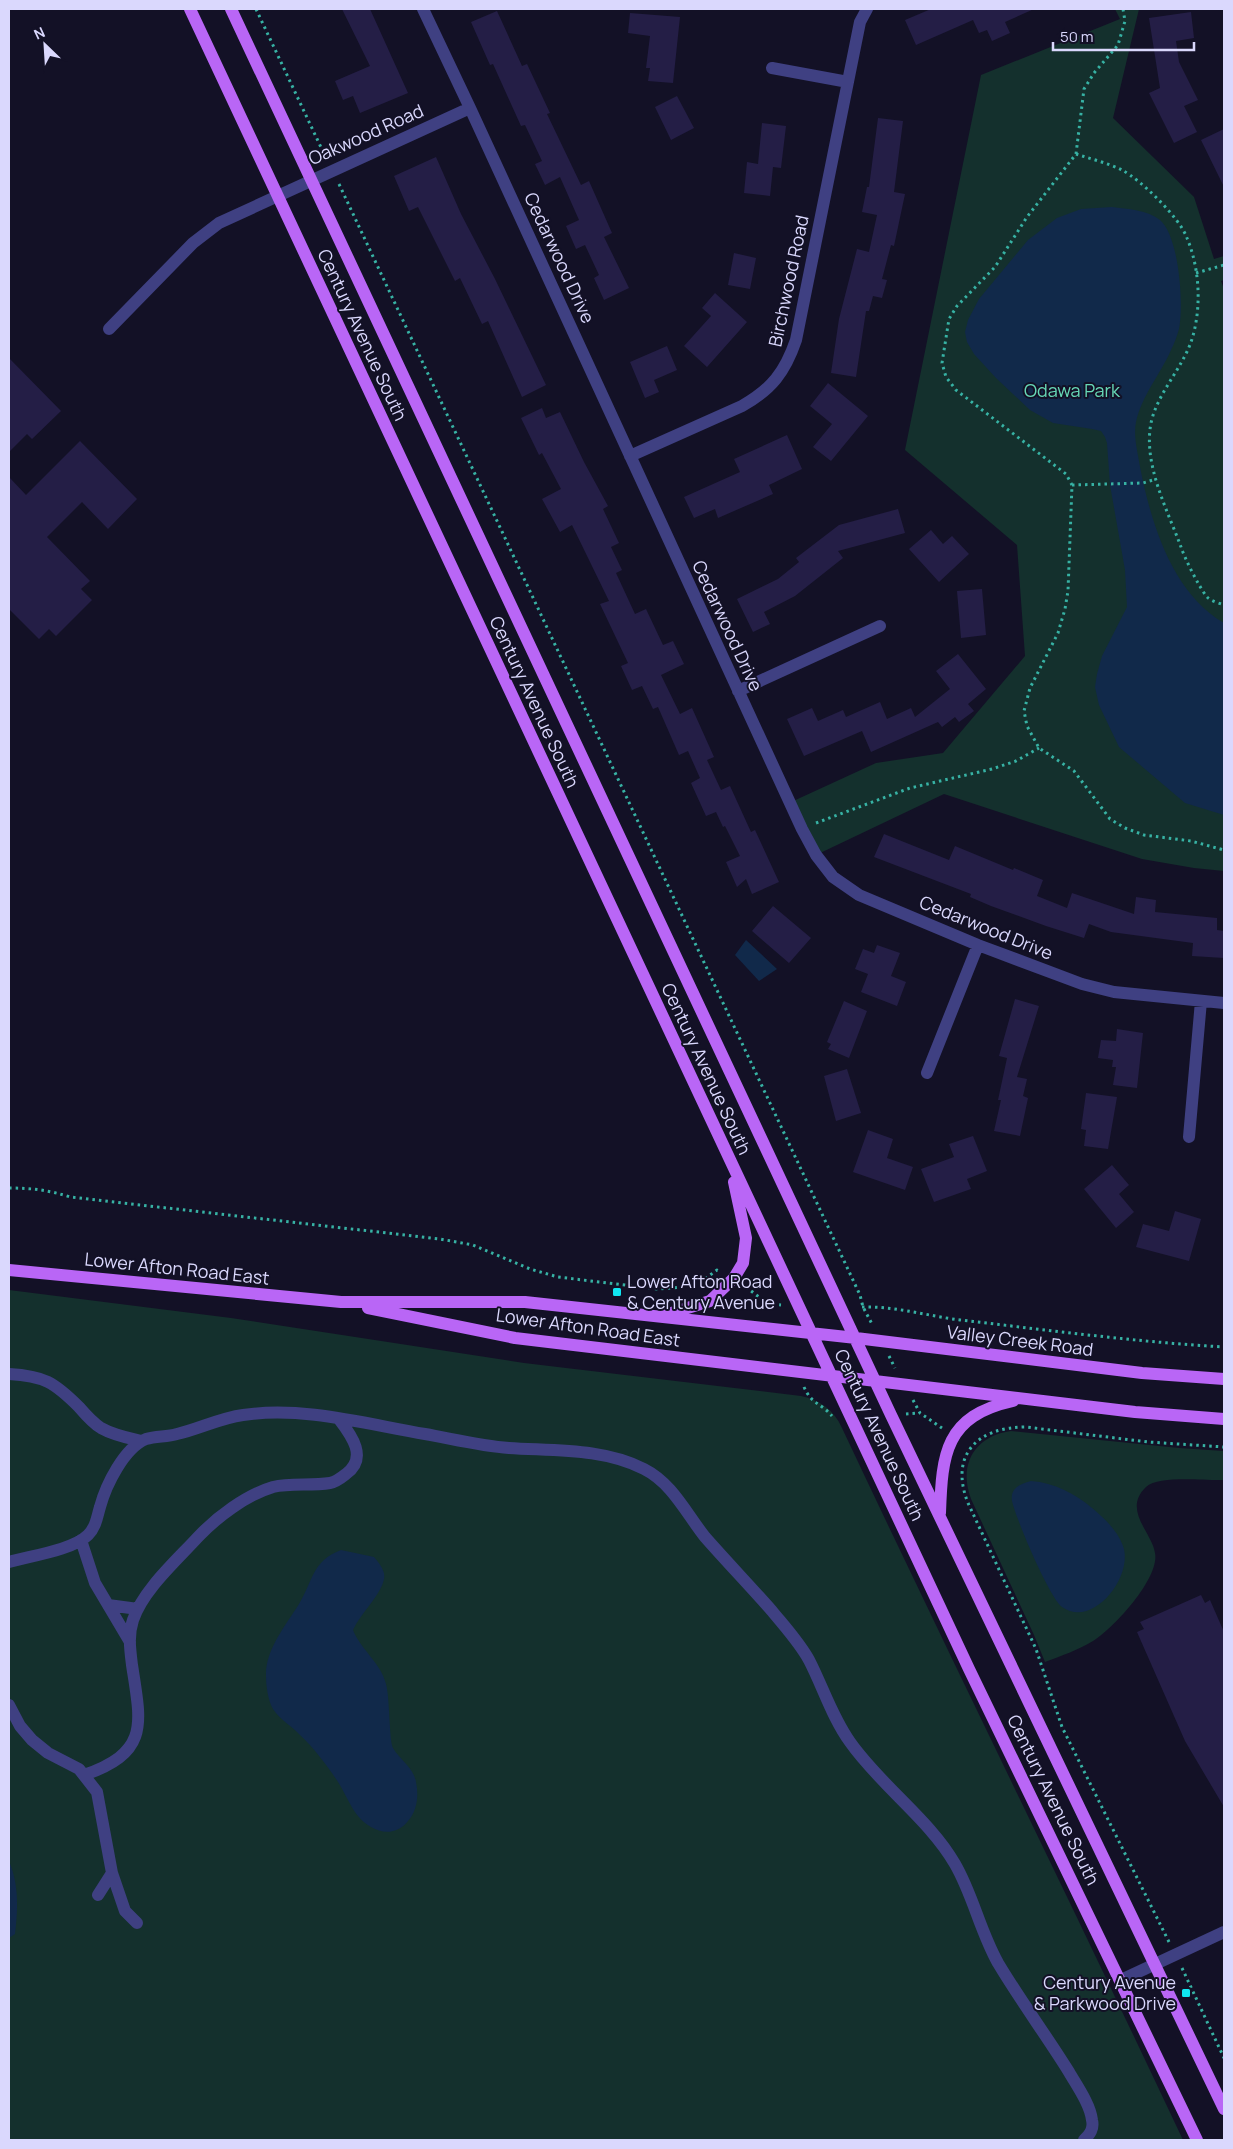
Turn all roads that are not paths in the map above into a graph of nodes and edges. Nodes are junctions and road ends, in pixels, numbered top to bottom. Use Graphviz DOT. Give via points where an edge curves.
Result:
graph roads {
  1 [pos="190,9"];
  2 [pos="231,9"];
  3 [pos="422,9"];
  4 [pos="867,9"];
  5 [pos="772,68"];
  6 [pos="848,82"];
  7 [pos="470,108"];
  8 [pos="311,180"];
  9 [pos="277,196"];
  10 [pos="109,329"];
  11 [pos="630,456"];
  12 [pos="880,626"];
  13 [pos="738,691"];
  14 [pos="978,945"];
  15 [pos="1201,1001"];
  16 [pos="1224,1003"];
  17 [pos="926,1073"];
  18 [pos="1189,1137"];
  19 [pos="730,1160"];
  20 [pos="9,1270"];
  21 [pos="341,1302"];
  22 [pos="660,1317"];
  23 [pos="811,1333"];
  24 [pos="856,1338"];
  25 [pos="9,1374"];
  26 [pos="832,1378"];
  27 [pos="1224,1379"];
  28 [pos="876,1382"];
  29 [pos="1023,1399"];
  30 [pos="1224,1419"];
  31 [pos="339,1420"];
  32 [pos="141,1441"];
  33 [pos="940,1516"];
  34 [pos="81,1540"];
  35 [pos="9,1562"];
  36 [pos="108,1605"];
  37 [pos="138,1609"];
  38 [pos="130,1642"];
  39 [pos="9,1705"];
  40 [pos="84,1775"];
  41 [pos="112,1873"];
  42 [pos="98,1895"];
  43 [pos="137,1923"];
  44 [pos="1224,1932"];
  45 [pos="1156,1964"];
  46 [pos="1121,1980"];
  47 [pos="1224,2109"];
  48 [pos="1084,2140"];
  49 [pos="1197,2140"];
  1 -- 9 [label="main road, Century Avenue South"];
  2 -- 8 [label="main road, Century Avenue South"];
  3 -- 7 [label="street, Cedarwood Drive"];
  4 -- 6 [label="street, Birchwood Road" via="860,22"];
  5 -- 6 [label="street"];
  6 -- 11 [label="street, Birchwood Road" via="796,340 789,360 775,382 759,396"];
  7 -- 8 [label="street, Oakwood Road"];
  7 -- 11 [label="street, Cedarwood Drive"];
  8 -- 9 [label="street, Oakwood Road"];
  8 -- 24 [label="main road, Century Avenue South"];
  9 -- 10 [label="street, Oakwood Road" via="219,223 193,243"];
  9 -- 19 [label="main road, Century Avenue South"];
  11 -- 13 [label="street, Cedarwood Drive"];
  12 -- 13 [label="street"];
  13 -- 14 [label="street, Cedarwood Drive" via="802,829 833,877 859,896"];
  14 -- 15 [label="street, Cedarwood Drive" via="1082,984 1114,992"];
  14 -- 17 [label="street"];
  15 -- 16 [label="street, Cedarwood Drive"];
  15 -- 18 [label="street"];
  19 -- 22 [label="main road" via="746,1238 743,1263 734,1278 710,1301"];
  19 -- 23 [label="main road, Century Avenue South"];
  20 -- 21 [label="main road, Lower Afton Road East"];
  21 -- 22 [label="main road, Lower Afton Road East" via="525,1302"];
  21 -- 26 [label="main road, Lower Afton Road East" via="515,1338"];
  22 -- 23 [label="main road, Lower Afton Road East"];
  23 -- 24 [label="main road, Valley Creek Road"];
  23 -- 26 [label="main road, Century Avenue South"];
  24 -- 27 [label="main road, Valley Creek Road" via="1142,1374"];
  24 -- 28 [label="main road, Century Avenue South"];
  25 -- 32 [label="street" via="47,1380 101,1428"];
  26 -- 28 [label="main road"];
  26 -- 46 [label="main road, Century Avenue South"];
  28 -- 29 [label="main road"];
  28 -- 33 [label="main road, Century Avenue South"];
  29 -- 30 [label="main road"];
  29 -- 33 [label="main road" via="984,1411 954,1436 942,1466"];
  31 -- 32 [label="street" via="280,1412 243,1415 175,1435"];
  31 -- 37 [label="street" via="357,1448 357,1462 351,1471 330,1483 273,1487 254,1494 211,1524"];
  31 -- 48 [label="street" via="504,1447 612,1457 657,1476 705,1537 794,1637 809,1660 848,1740 954,1862 988,1945 1074,2081 1092,2116 1093,2127"];
  32 -- 34 [label="street" via="119,1466 106,1489 96,1523"];
  33 -- 45 [label="main road, Century Avenue South"];
  34 -- 35 [label="street"];
  34 -- 36 [label="street" via="95,1583"];
  36 -- 37 [label="street"];
  36 -- 38 [label="street"];
  37 -- 38 [label="street"];
  38 -- 40 [label="street" via="140,1717 133,1745 106,1768"];
  39 -- 40 [label="street" via="32,1740"];
  40 -- 41 [label="street" via="97,1792"];
  41 -- 42 [label="street"];
  41 -- 43 [label="street" via="125,1910"];
  44 -- 45 [label="street"];
  45 -- 46 [label="street"];
  45 -- 47 [label="main road, Century Avenue South"];
  46 -- 49 [label="main road, Century Avenue South"];
}
